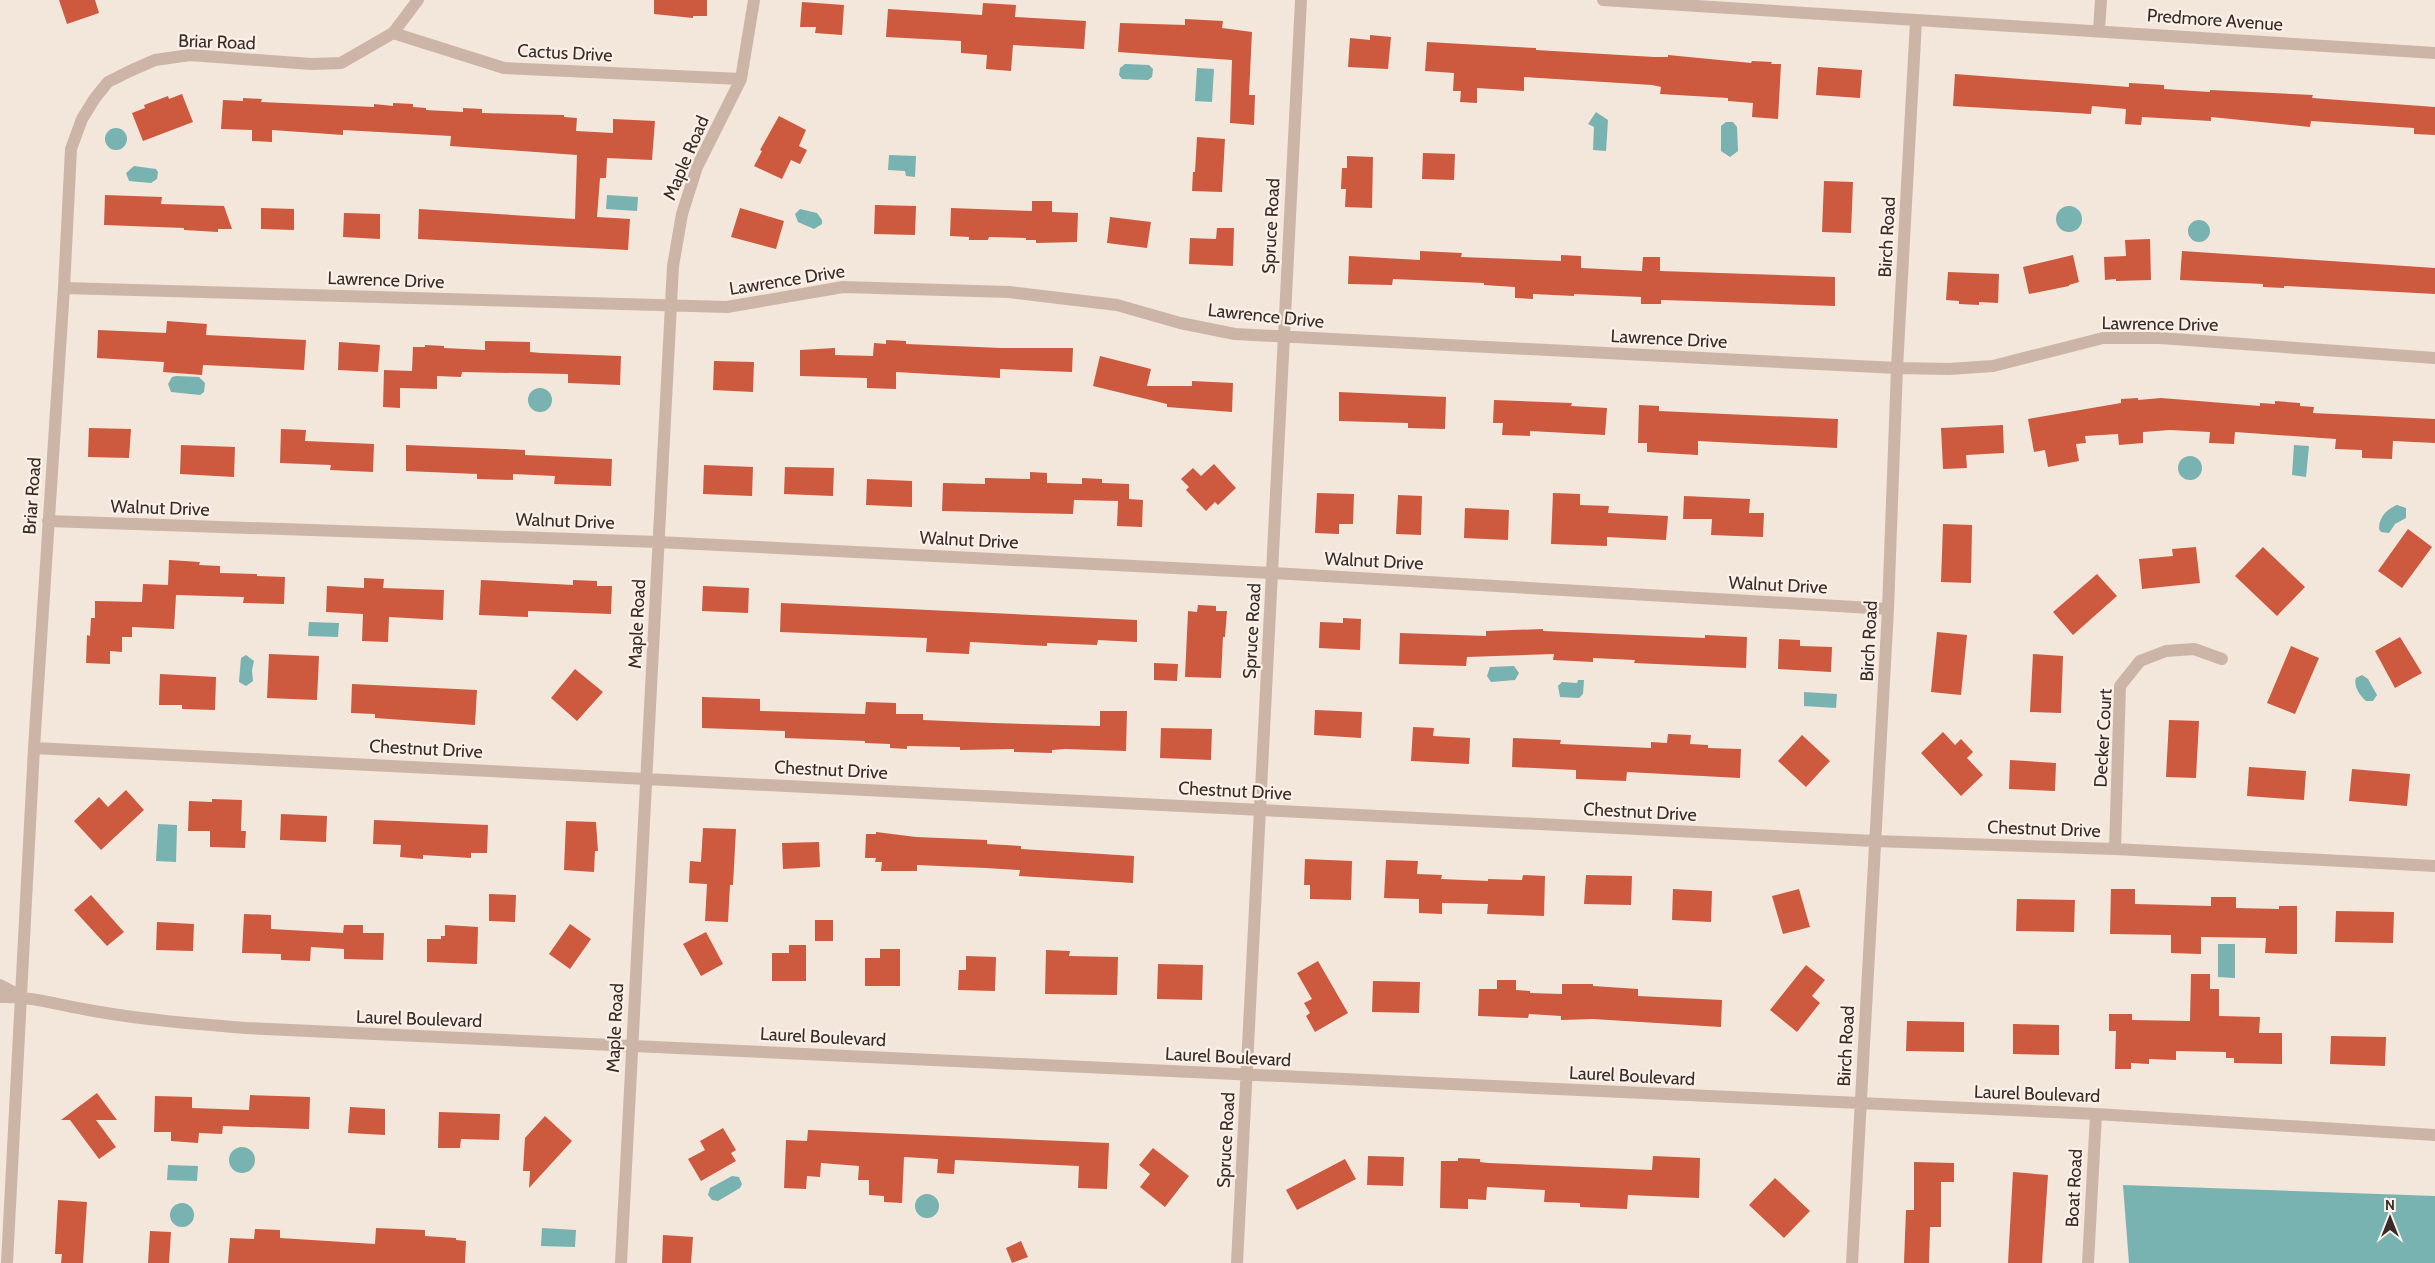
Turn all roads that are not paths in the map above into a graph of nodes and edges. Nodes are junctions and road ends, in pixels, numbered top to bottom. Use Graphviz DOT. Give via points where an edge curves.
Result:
graph roads {
  1 [pos="418,0"];
  2 [pos="754,0"];
  3 [pos="1301,0"];
  4 [pos="1602,0"];
  5 [pos="2100,0"];
  6 [pos="1916,21"];
  7 [pos="2099,30"];
  8 [pos="392,33"];
  9 [pos="2435,53"];
  10 [pos="741,79"];
  11 [pos="64,288"];
  12 [pos="669,306"];
  13 [pos="1283,337"];
  14 [pos="2435,358"];
  15 [pos="1897,368"];
  16 [pos="48,521"];
  17 [pos="658,542"];
  18 [pos="1273,573"];
  19 [pos="1888,609"];
  20 [pos="2222,659"];
  21 [pos="34,748"];
  22 [pos="647,777"];
  23 [pos="1260,810"];
  24 [pos="1874,841"];
  25 [pos="2115,849"];
  26 [pos="2435,866"];
  27 [pos="0,985"];
  28 [pos="21,996"];
  29 [pos="0,997"];
  30 [pos="631,1045"];
  31 [pos="1246,1076"];
  32 [pos="1860,1104"];
  33 [pos="2096,1114"];
  34 [pos="2435,1135"];
  35 [pos="7,1263"];
  36 [pos="621,1263"];
  37 [pos="1237,1263"];
  38 [pos="1852,1263"];
  39 [pos="2088,1263"];
  1 -- 8 [label="street, Briar Road"];
  2 -- 10 [label="street, Maple Road"];
  3 -- 13 [label="street, Spruce Road"];
  4 -- 6 [label="street, Predmore Avenue"];
  5 -- 7 [label="street"];
  6 -- 7 [label="street, Predmore Avenue"];
  6 -- 15 [label="street, Birch Road"];
  7 -- 9 [label="street, Predmore Avenue"];
  8 -- 10 [label="street, Cactus Drive" via="504,68"];
  8 -- 11 [label="street, Briar Road" via="341,63 311,64 190,55 155,60 108,82 82,118 71,149"];
  10 -- 12 [label="street, Maple Road" via="697,167 682,214"];
  11 -- 12 [label="street, Lawrence Drive"];
  11 -- 16 [label="street, Briar Road"];
  12 -- 13 [label="street, Lawrence Drive" via="727,307 843,287 1009,292 1117,305 1216,330"];
  12 -- 17 [label="street, Maple Road"];
  13 -- 15 [label="street, Lawrence Drive"];
  13 -- 18 [label="street, Spruce Road"];
  14 -- 15 [label="street, Lawrence Drive" via="2160,338 2103,338 1993,366"];
  15 -- 19 [label="street, Birch Road"];
  16 -- 17 [label="street, Walnut Drive"];
  16 -- 21 [label="street, Briar Road"];
  17 -- 18 [label="street, Walnut Drive"];
  17 -- 22 [label="street, Maple Road"];
  18 -- 19 [label="street, Walnut Drive"];
  18 -- 23 [label="street, Spruce Road"];
  19 -- 24 [label="street, Birch Road"];
  20 -- 25 [label="street, Decker Court" via="2194,649 2166,651 2140,661 2120,686"];
  21 -- 22 [label="street, Chestnut Drive"];
  21 -- 28 [label="street, Briar Road"];
  22 -- 23 [label="street, Chestnut Drive"];
  22 -- 30 [label="street, Maple Road"];
  23 -- 24 [label="street, Chestnut Drive"];
  23 -- 31 [label="street, Spruce Road"];
  24 -- 25 [label="street, Chestnut Drive"];
  24 -- 32 [label="street, Birch Road"];
  25 -- 26 [label="street, Chestnut Drive"];
  27 -- 28 [label="street, Laurel Boulevard"];
  28 -- 29 [label="street, Laurel Boulevard"];
  28 -- 30 [label="street, Laurel Boulevard" via="173,1023"];
  28 -- 35 [label="street, Briar Road"];
  30 -- 31 [label="street, Laurel Boulevard"];
  30 -- 36 [label="street, Maple Road"];
  31 -- 32 [label="street, Laurel Boulevard"];
  31 -- 37 [label="street, Spruce Road"];
  32 -- 33 [label="street, Laurel Boulevard"];
  32 -- 38 [label="street, Birch Road"];
  33 -- 34 [label="street, Laurel Boulevard"];
  33 -- 39 [label="street, Boat Road"];
}
